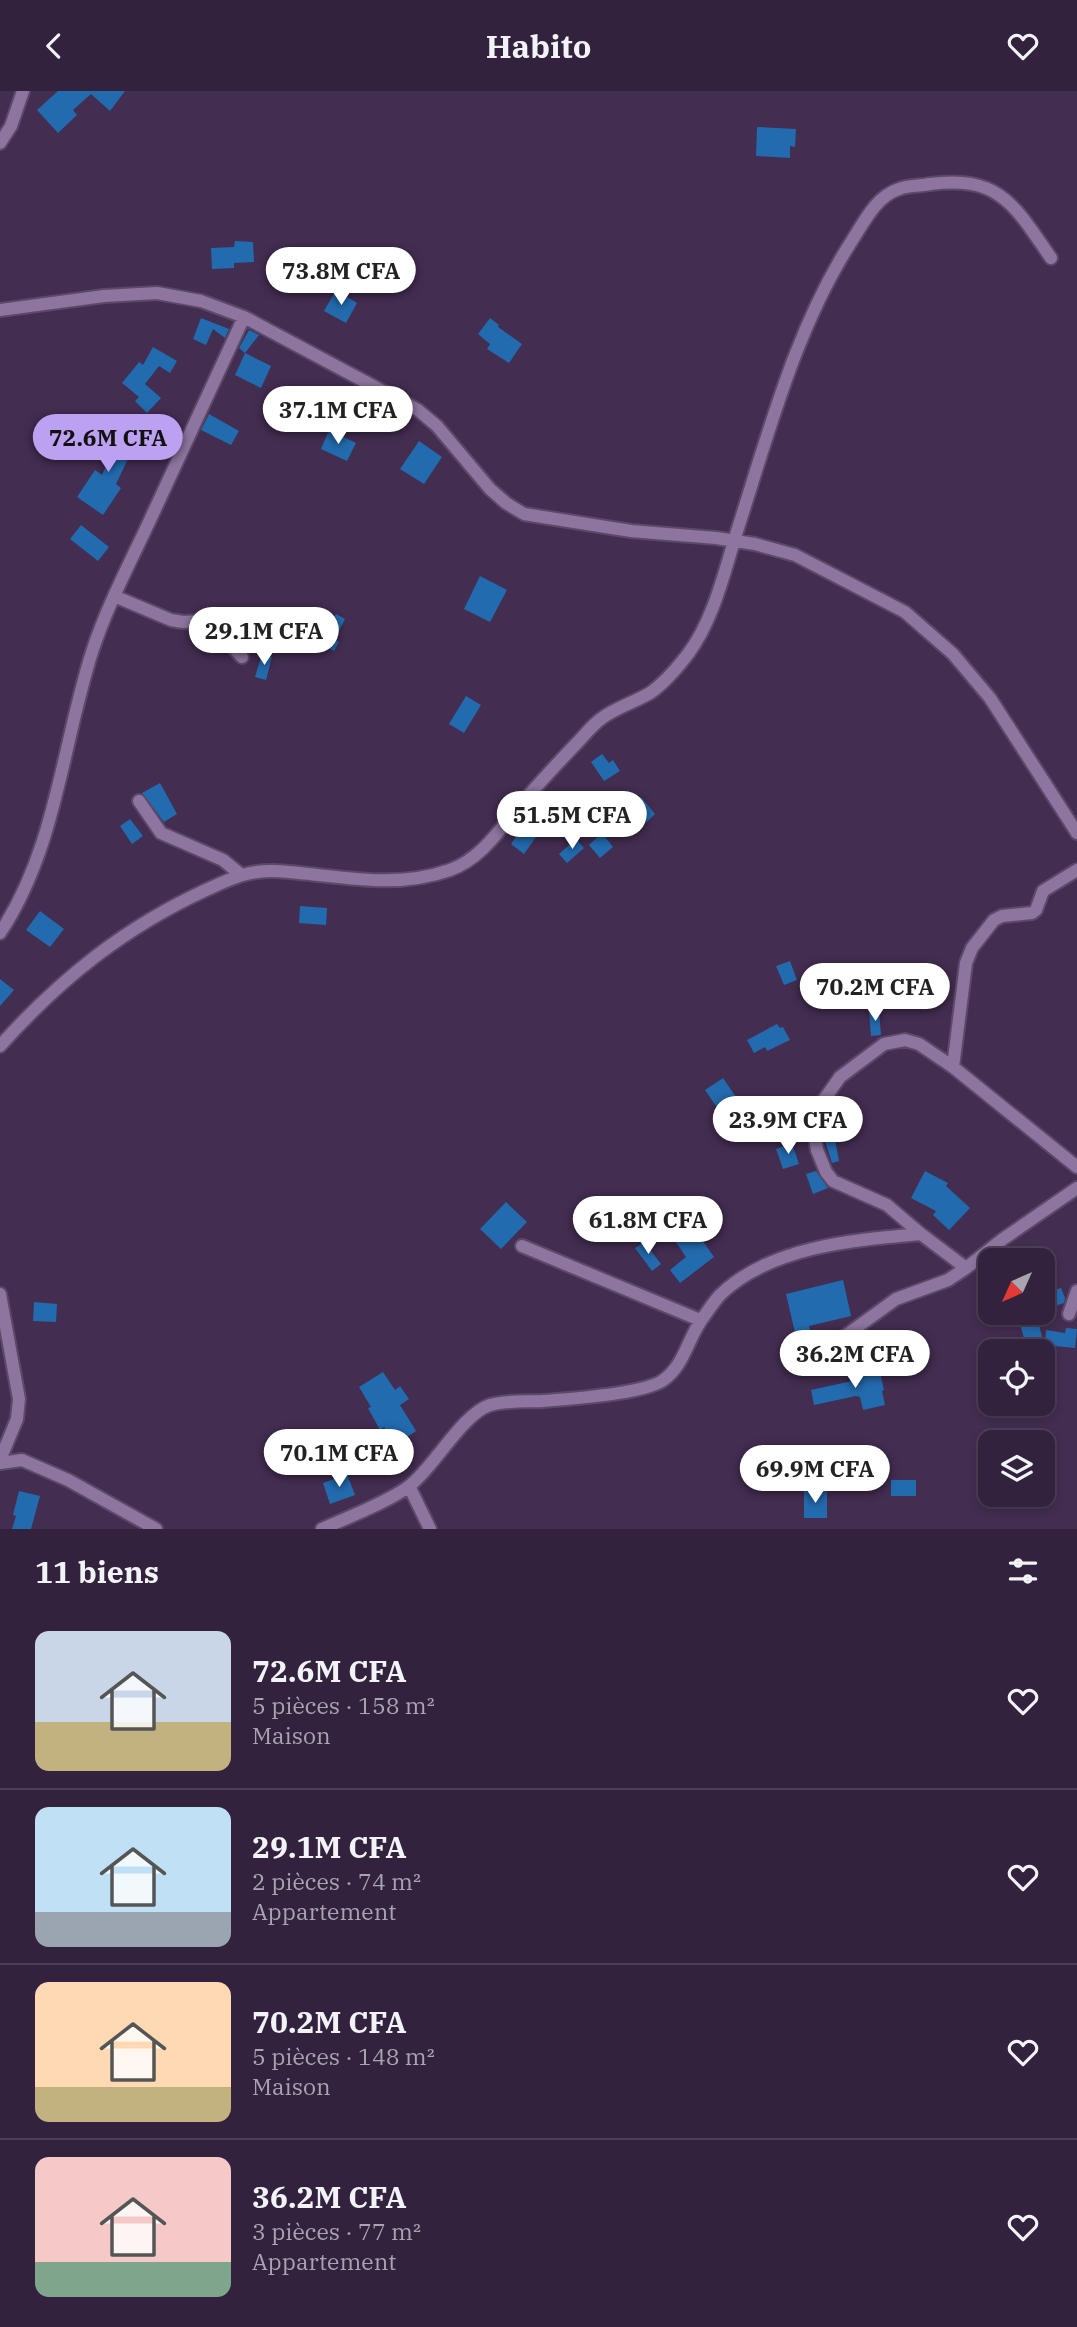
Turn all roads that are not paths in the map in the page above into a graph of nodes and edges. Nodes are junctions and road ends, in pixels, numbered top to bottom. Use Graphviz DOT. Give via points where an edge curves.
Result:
graph roads {
  1 [pos="23,91"];
  2 [pos="0,143"];
  3 [pos="1051,258"];
  4 [pos="0,310"];
  5 [pos="244,317"];
  6 [pos="734,541"];
  7 [pos="114,596"];
  8 [pos="242,657"];
  9 [pos="139,801"];
  10 [pos="1077,833"];
  11 [pos="1077,870"];
  12 [pos="240,874"];
  13 [pos="0,933"];
  14 [pos="0,1046"];
  15 [pos="953,1067"];
  16 [pos="1077,1167"];
  17 [pos="1077,1190"];
  18 [pos="920,1234"];
  19 [pos="522,1246"];
  20 [pos="966,1268"];
  21 [pos="1077,1291"];
  22 [pos="0,1294"];
  23 [pos="1069,1314"];
  24 [pos="700,1320"];
  25 [pos="834,1344"];
  26 [pos="0,1461"];
  27 [pos="409,1486"];
  28 [pos="156,1529"];
  29 [pos="323,1529"];
  30 [pos="430,1529"];
  1 -- 2 [label="street"];
  3 -- 6 [label="street" via="1017,210 977,184 899,188 872,209 813,308"];
  4 -- 5 [label="street" via="157,293 201,301"];
  5 -- 6 [label="street" via="418,410 490,489 524,514"];
  5 -- 7 [label="street"];
  6 -- 10 [label="street" via="795,555 905,612 953,654 990,698"];
  6 -- 12 [label="street" via="708,620 688,654 653,691 603,717 475,856 417,880 368,881 273,871"];
  7 -- 8 [label="street" via="171,620 211,624"];
  7 -- 13 [label="street" via="75,709 52,816 20,899"];
  9 -- 12 [label="street" via="161,833 223,860"];
  11 -- 15 [label="street" via="1043,891 1032,913 994,919 972,948 966,963"];
  12 -- 14 [label="street" via="176,903 90,959 30,1012"];
  15 -- 16 [label="street"];
  15 -- 18 [label="street" via="905,1039 884,1044 828,1091 815,1138 833,1181 887,1205"];
  17 -- 20 [label="street"];
  18 -- 20 [label="street"];
  18 -- 24 [label="street" via="792,1252 741,1279 721,1294"];
  19 -- 24 [label="street"];
  20 -- 25 [label="street" via="948,1280 897,1299"];
  21 -- 23 [label="street"];
  22 -- 26 [label="street" via="19,1399 17,1419"];
  24 -- 27 [label="street" via="678,1366 663,1380 642,1390 487,1406"];
  26 -- 28 [label="street" via="22,1460 68,1480"];
  27 -- 29 [label="street"];
  27 -- 30 [label="street"];
}
